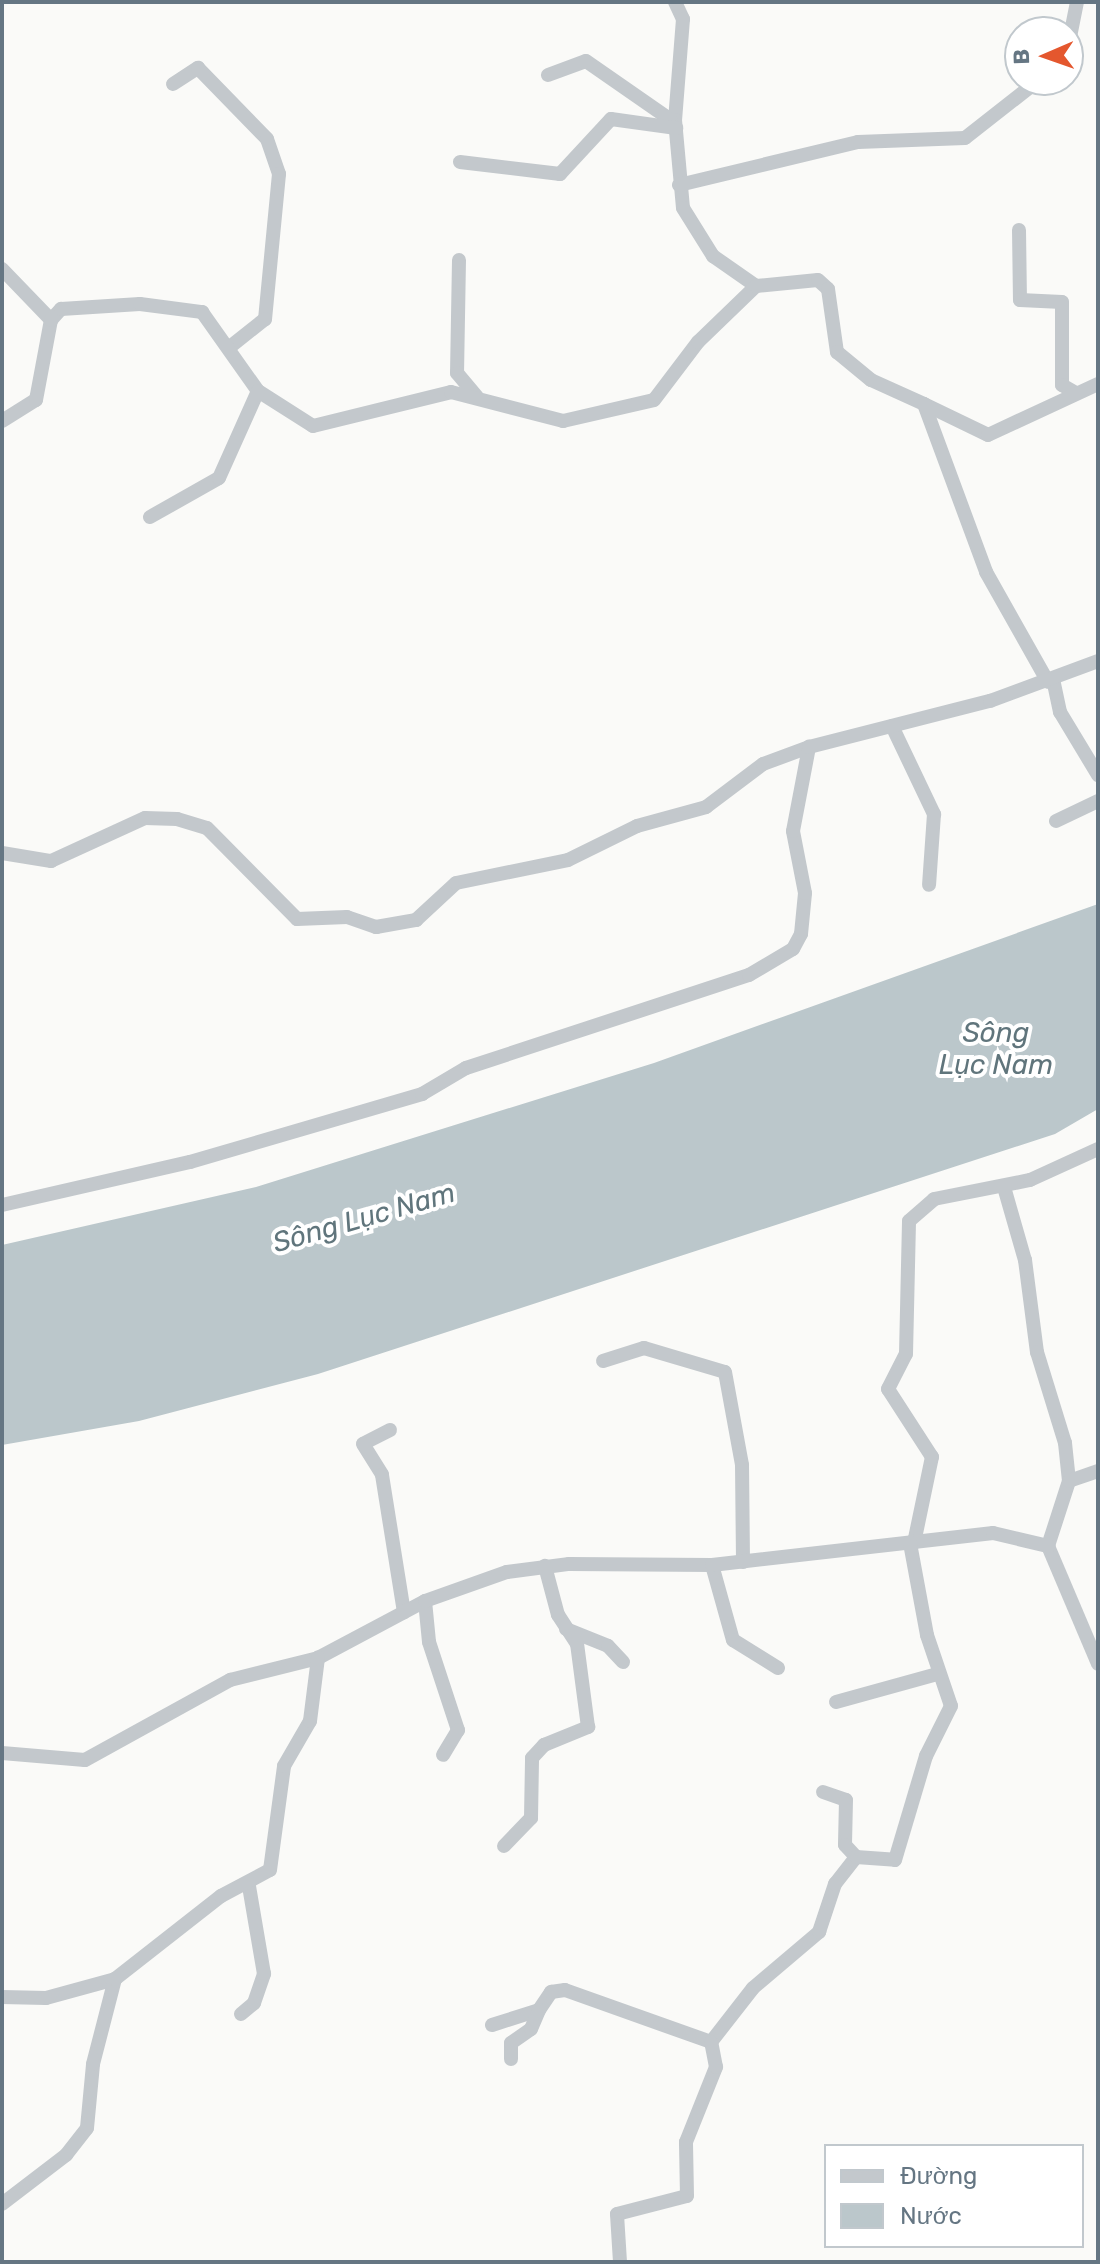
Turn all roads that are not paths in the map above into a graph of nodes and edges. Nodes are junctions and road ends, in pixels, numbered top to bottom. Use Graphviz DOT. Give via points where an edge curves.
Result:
graph roads {
  1 [pos="679,3"];
  2 [pos="548,75"];
  3 [pos="173,84"];
  4 [pos="1019,96"];
  5 [pos="676,124"];
  6 [pos="460,162"];
  7 [pos="679,185"];
  8 [pos="1019,230"];
  9 [pos="459,260"];
  10 [pos="2,269"];
  11 [pos="756,286"];
  12 [pos="51,320"];
  13 [pos="231,346"];
  14 [pos="1098,384"];
  15 [pos="258,391"];
  16 [pos="1076,393"];
  17 [pos="477,397"];
  18 [pos="924,404"];
  19 [pos="2,421"];
  20 [pos="150,517"];
  21 [pos="1098,661"];
  22 [pos="1050,680"];
  23 [pos="892,726"];
  24 [pos="809,747"];
  25 [pos="1098,775"];
  26 [pos="1098,801"];
  27 [pos="1056,821"];
  28 [pos="2,853"];
  29 [pos="929,885"];
  30 [pos="1098,1149"];
  31 [pos="1004,1187"];
  32 [pos="2,1205"];
  33 [pos="603,1361"];
  34 [pos="390,1430"];
  35 [pos="1098,1471"];
  36 [pos="1069,1481"];
  37 [pos="912,1543"];
  38 [pos="1048,1546"];
  39 [pos="743,1562"];
  40 [pos="712,1565"];
  41 [pos="545,1566"];
  42 [pos="425,1601"];
  43 [pos="404,1612"];
  44 [pos="565,1628"];
  45 [pos="318,1658"];
  46 [pos="623,1662"];
  47 [pos="1098,1664"];
  48 [pos="778,1668"];
  49 [pos="938,1674"];
  50 [pos="836,1702"];
  51 [pos="2,1753"];
  52 [pos="443,1755"];
  53 [pos="823,1792"];
  54 [pos="504,1846"];
  55 [pos="856,1857"];
  56 [pos="249,1886"];
  57 [pos="115,1979"];
  58 [pos="2,1997"];
  59 [pos="539,2010"];
  60 [pos="241,2014"];
  61 [pos="492,2025"];
  62 [pos="711,2042"];
  63 [pos="511,2059"];
  64 [pos="3,2202"];
  65 [pos="620,2262"];
  1 -- 5 [label="street"];
  2 -- 5 [label="street" via="586,61 657,116"];
  3 -- 13 [label="street" via="198,68 267,139 279,174 265,319"];
  4 -- 7 [label="street" via="965,138 858,142"];
  5 -- 6 [label="street" via="611,119 560,174"];
  5 -- 7 [label="street"];
  7 -- 11 [label="street" via="700,242"];
  8 -- 16 [label="street" via="1020,300 1062,302 1062,385"];
  9 -- 17 [label="street" via="457,373"];
  10 -- 12 [label="street"];
  11 -- 17 [label="street" via="698,342 654,400 563,421"];
  11 -- 18 [label="street" via="798,279 825,284 837,352 871,380"];
  12 -- 13 [label="street" via="61,309 187,308 208,317"];
  12 -- 19 [label="street" via="36,400"];
  13 -- 15 [label="street"];
  14 -- 16 [label="street"];
  15 -- 17 [label="street" via="304,423 322,426 451,392"];
  15 -- 20 [label="street" via="240,416 235,453 219,478"];
  16 -- 18 [label="street" via="988,435"];
  18 -- 22 [label="street" via="980,560"];
  21 -- 22 [label="street"];
  22 -- 23 [label="street"];
  22 -- 25 [label="street" via="1060,712"];
  23 -- 24 [label="street"];
  23 -- 29 [label="street" via="934,814"];
  24 -- 28 [label="street" via="763,764 706,807 637,826 568,860 456,883 416,920 376,927 347,917 297,919 207,828 177,819 145,818 51,861"];
  24 -- 32 [label="street" via="793,831 804,915 793,949 779,959 466,1068 422,1094 190,1162"];
  26 -- 27 [label="street"];
  30 -- 31 [label="street"];
  31 -- 36 [label="street"];
  31 -- 37 [label="street" via="934,1199 909,1221 906,1354 888,1389 932,1457"];
  33 -- 39 [label="street" via="644,1348 725,1372 742,1465"];
  34 -- 43 [label="street" via="363,1444 382,1475"];
  35 -- 36 [label="street"];
  36 -- 38 [label="street"];
  37 -- 38 [label="street" via="993,1533"];
  37 -- 39 [label="street"];
  37 -- 49 [label="street"];
  38 -- 47 [label="street"];
  39 -- 40 [label="street"];
  40 -- 41 [label="street"];
  40 -- 48 [label="street" via="733,1640"];
  41 -- 42 [label="street"];
  41 -- 44 [label="street"];
  42 -- 43 [label="street"];
  42 -- 52 [label="street" via="429,1642 458,1730"];
  43 -- 45 [label="street"];
  44 -- 46 [label="street" via="608,1646"];
  44 -- 54 [label="street" via="580,1658 588,1732 544,1745 532,1758 531,1818"];
  45 -- 51 [label="street" via="230,1680 85,1760"];
  45 -- 56 [label="street" via="313,1710 284,1766 270,1870"];
  49 -- 50 [label="street"];
  49 -- 55 [label="street" via="951,1706 926,1756 895,1860"];
  53 -- 55 [label="street" via="846,1800 845,1845"];
  55 -- 62 [label="street" via="835,1884 819,1932 753,1988"];
  56 -- 57 [label="street" via="221,1896"];
  56 -- 60 [label="street" via="264,1974 254,2003"];
  57 -- 58 [label="street" via="46,1998"];
  57 -- 64 [label="street" via="93,2064 87,2128 66,2155"];
  59 -- 61 [label="street"];
  59 -- 62 [label="street" via="551,1992 565,1990"];
  59 -- 63 [label="street" via="531,2029 511,2043"];
  62 -- 65 [label="street" via="716,2067 686,2142 687,2196 617,2214"];
}
